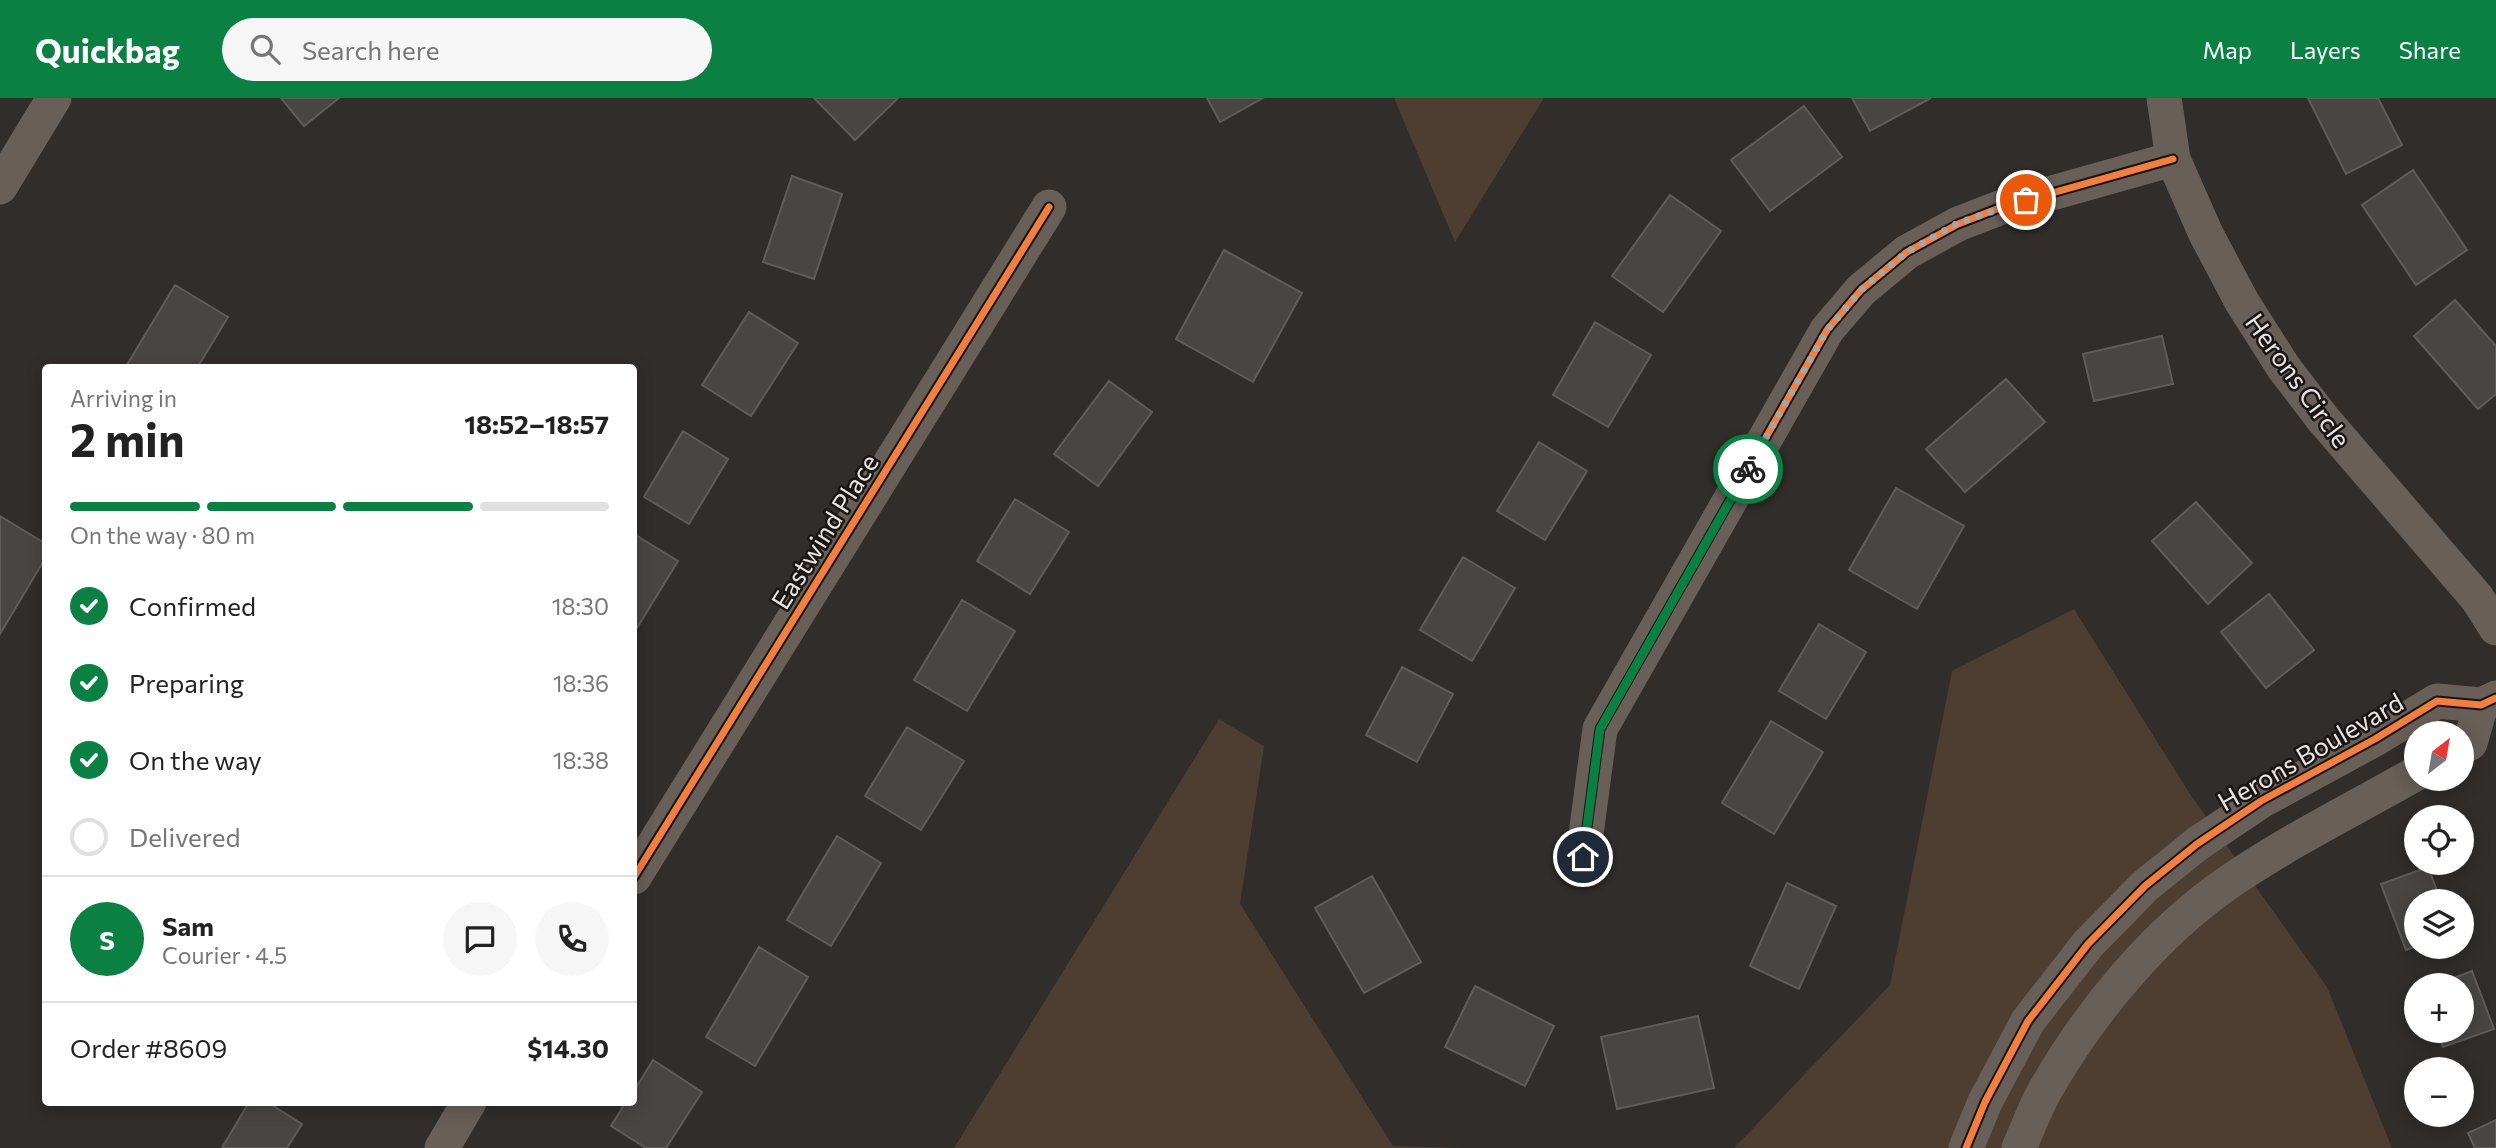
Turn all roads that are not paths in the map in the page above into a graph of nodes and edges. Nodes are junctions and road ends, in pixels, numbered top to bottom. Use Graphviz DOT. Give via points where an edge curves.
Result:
graph roads {
  1 [pos="54,98"];
  2 [pos="2164,98"];
  3 [pos="2173,159"];
  4 [pos="0,187"];
  5 [pos="1049,207"];
  6 [pos="2496,628"];
  7 [pos="2488,701"];
  8 [pos="2474,734"];
  9 [pos="2404,780"];
  10 [pos="1583,857"];
  11 [pos="637,872"];
  12 [pos="467,1106"];
  13 [pos="442,1148"];
  14 [pos="1966,1148"];
  15 [pos="2019,1148"];
  1 -- 4 [label="street"];
  2 -- 3 [label="street, Herons Circle"];
  3 -- 6 [label="street, Herons Circle" via="2212,246 2284,368 2477,598"];
  3 -- 10 [label="street" via="1958,223 1907,252 1861,290 1827,330 1600,729"];
  5 -- 11 [label="street, Eastwind Place"];
  7 -- 8 [label="street, Herons Boulevard"];
  7 -- 14 [label="street, Herons Boulevard" via="2437,701 2261,801 2145,886 2088,944 2028,1021 1984,1102"];
  9 -- 15 [label="street" via="2268,857 2179,921 2141,959 2081,1033 2042,1096"];
  12 -- 13 [label="street"];
}
